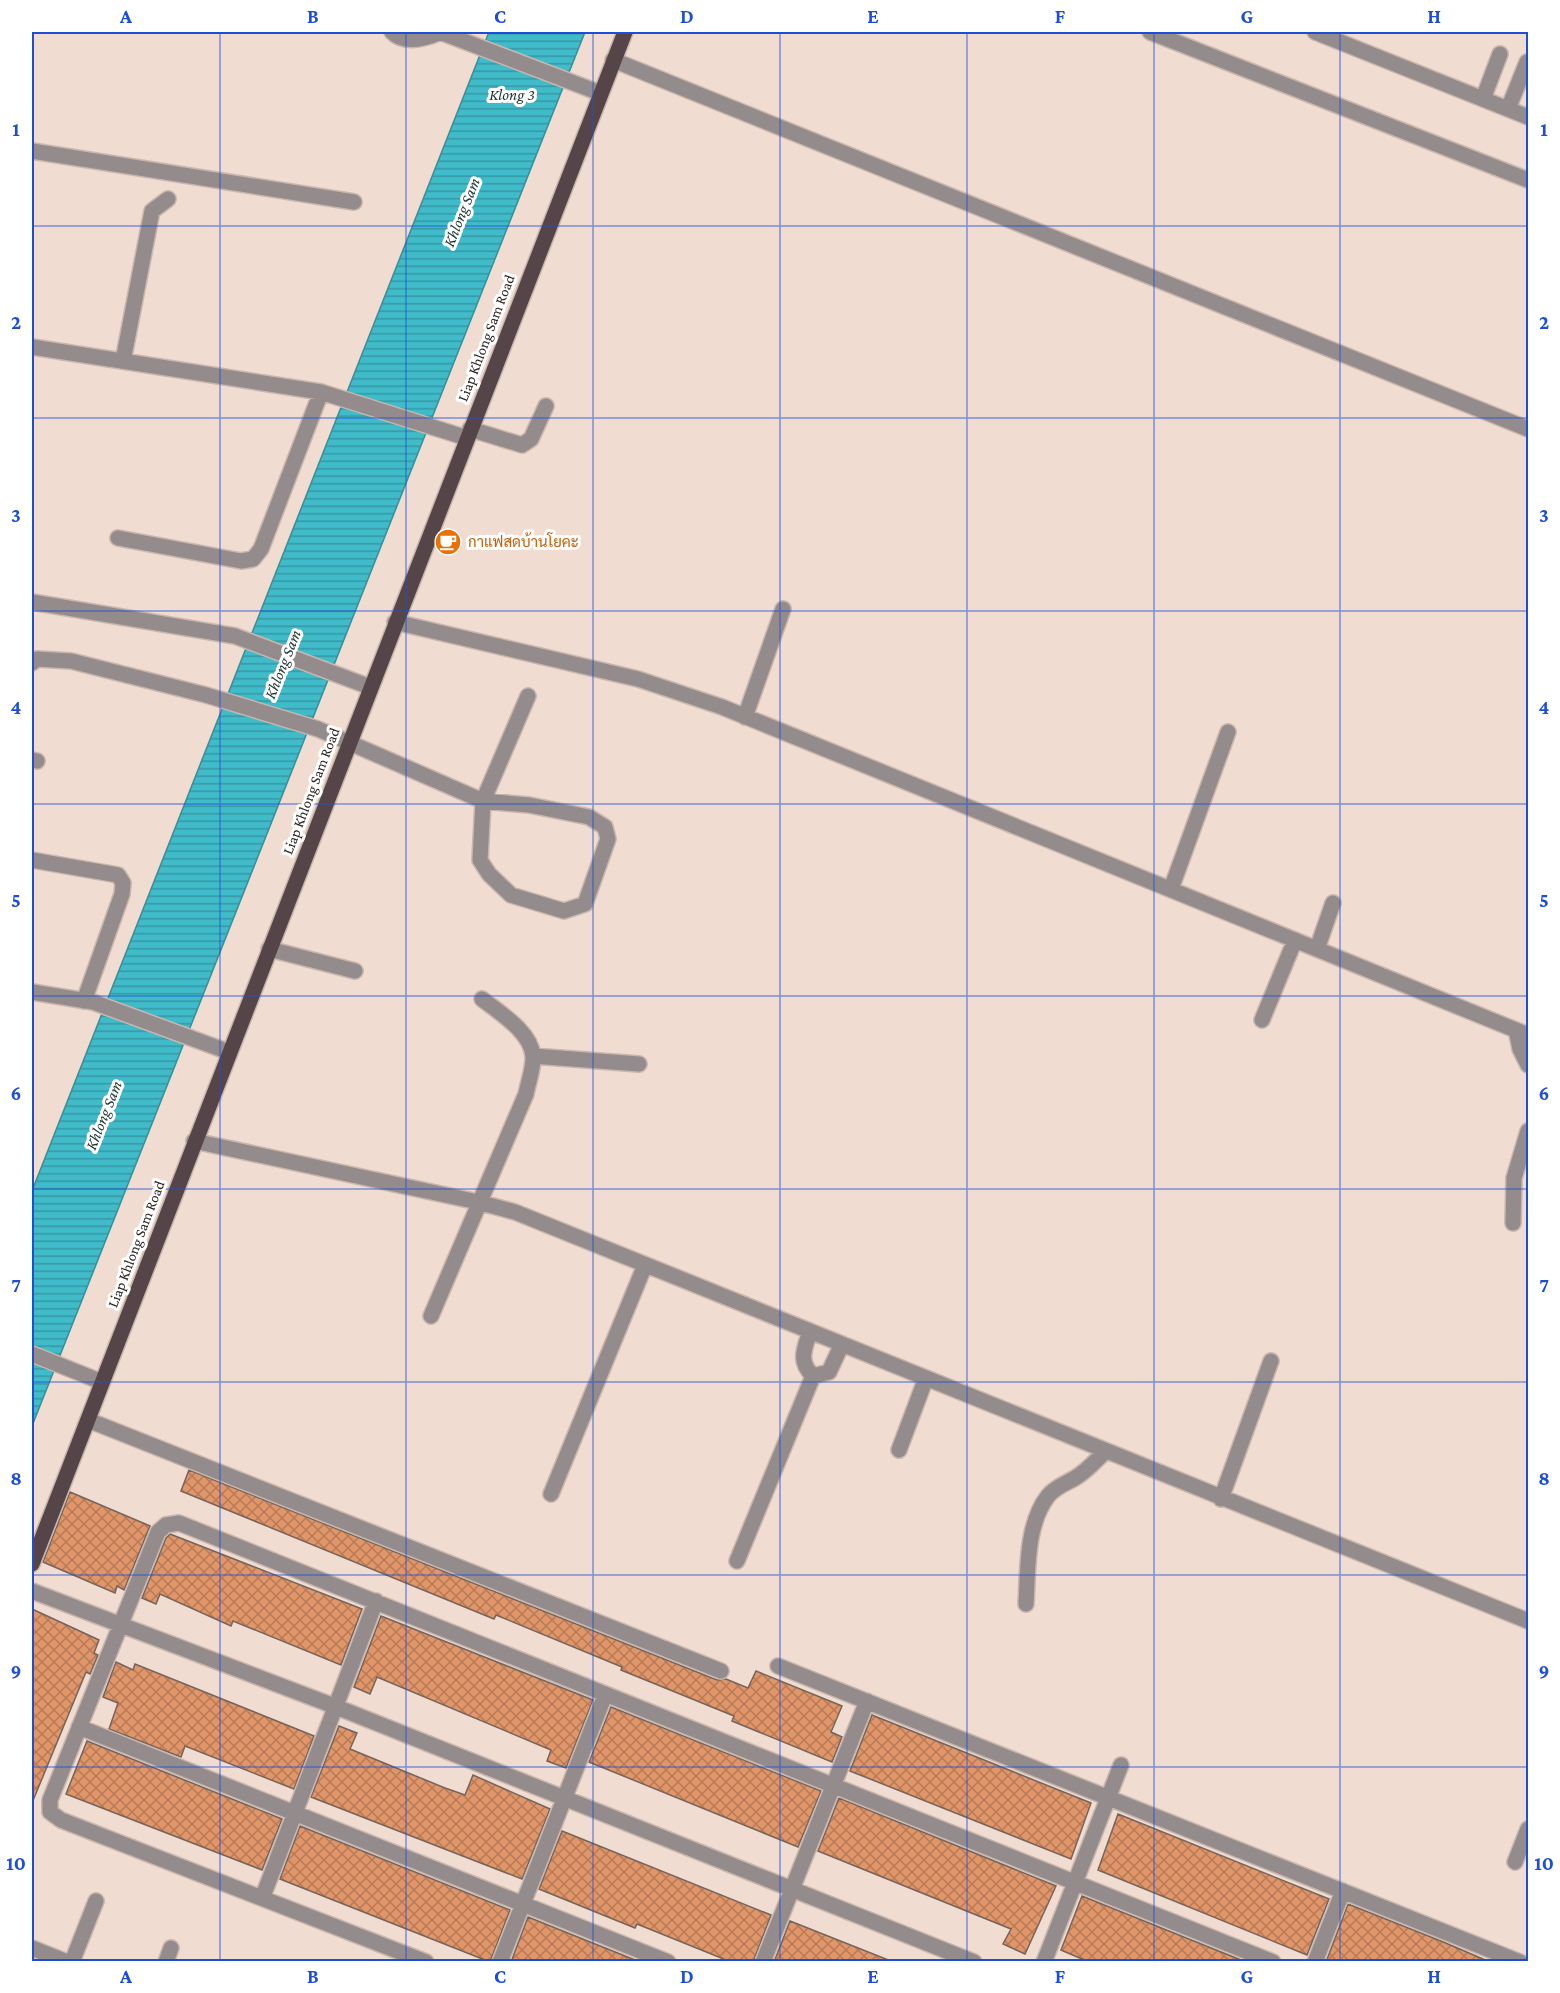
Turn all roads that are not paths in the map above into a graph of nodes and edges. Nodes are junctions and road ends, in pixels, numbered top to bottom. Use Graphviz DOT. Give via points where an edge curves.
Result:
graph roads {
  1 [pos="392,32"];
  2 [pos="441,32"];
  3 [pos="625,32"];
  4 [pos="1150,32"];
  5 [pos="1314,32"];
  6 [pos="1500,54"];
  7 [pos="613,60"];
  8 [pos="1527,62"];
  9 [pos="593,90"];
  10 [pos="1483,99"];
  11 [pos="1508,109"];
  12 [pos="1528,117"];
  13 [pos="32,151"];
  14 [pos="1528,180"];
  15 [pos="168,199"];
  16 [pos="354,202"];
  17 [pos="32,347"];
  18 [pos="123,361"];
  19 [pos="326,394"];
  20 [pos="546,406"];
  21 [pos="1528,429"];
  22 [pos="469,434"];
  23 [pos="118,538"];
  24 [pos="32,602"];
  25 [pos="783,609"];
  26 [pos="395,622"];
  27 [pos="32,663"];
  28 [pos="370,687"];
  29 [pos="528,696"];
  30 [pos="745,717"];
  31 [pos="1228,732"];
  32 [pos="348,744"];
  33 [pos="483,801"];
  34 [pos="32,860"];
  35 [pos="1171,889"];
  36 [pos="1333,903"];
  37 [pos="1295,940"];
  38 [pos="268,949"];
  39 [pos="1317,949"];
  40 [pos="355,971"];
  41 [pos="32,992"];
  42 [pos="483,999"];
  43 [pos="88,1001"];
  44 [pos="1262,1020"];
  45 [pos="1522,1032"];
  46 [pos="229,1052"];
  47 [pos="533,1056"];
  48 [pos="639,1064"];
  49 [pos="1528,1065"];
  50 [pos="1528,1131"];
  51 [pos="194,1141"];
  52 [pos="478,1202"];
  53 [pos="1513,1223"];
  54 [pos="645,1265"];
  55 [pos="431,1316"];
  56 [pos="810,1331"];
  57 [pos="842,1344"];
  58 [pos="32,1354"];
  59 [pos="1271,1361"];
  60 [pos="813,1376"];
  61 [pos="926,1378"];
  62 [pos="102,1383"];
  63 [pos="88,1420"];
  64 [pos="899,1450"];
  65 [pos="1106,1450"];
  66 [pos="551,1494"];
  67 [pos="1221,1499"];
  68 [pos="737,1561"];
  69 [pos="32,1564"];
  70 [pos="32,1591"];
  71 [pos="376,1601"];
  72 [pos="1026,1604"];
  73 [pos="1528,1621"];
  74 [pos="120,1623"];
  75 [pos="778,1666"];
  76 [pos="721,1671"];
  77 [pos="605,1695"];
  78 [pos="867,1701"];
  79 [pos="334,1706"];
  80 [pos="79,1727"];
  81 [pos="1121,1765"];
  82 [pos="833,1786"];
  83 [pos="1108,1797"];
  84 [pos="564,1799"];
  85 [pos="294,1812"];
  86 [pos="1528,1828"];
  87 [pos="1515,1862"];
  88 [pos="1075,1883"];
  89 [pos="792,1890"];
  90 [pos="1343,1891"];
  91 [pos="263,1896"];
  92 [pos="96,1901"];
  93 [pos="523,1904"];
  94 [pos="32,1948"];
  95 [pos="69,1962"];
  96 [pos="426,1962"];
  97 [pos="500,1962"];
  98 [pos="668,1962"];
  99 [pos="763,1962"];
  100 [pos="974,1962"];
  101 [pos="1044,1962"];
  102 [pos="1273,1962"];
  103 [pos="1315,1962"];
  104 [pos="1520,1962"];
  1 -- 2 [label="street" via="422,39"];
  2 -- 9 [label="street"];
  3 -- 7 [label="main road, Liap Khlong Sam Road"];
  4 -- 14 [label="street"];
  5 -- 10 [label="street"];
  6 -- 10 [label="street"];
  7 -- 9 [label="main road, Liap Khlong Sam Road"];
  7 -- 21 [label="street"];
  8 -- 11 [label="street"];
  9 -- 22 [label="main road, Liap Khlong Sam Road"];
  10 -- 11 [label="street"];
  11 -- 12 [label="street"];
  13 -- 16 [label="street"];
  15 -- 18 [label="street" via="152,211"];
  17 -- 18 [label="street"];
  18 -- 19 [label="street"];
  19 -- 22 [label="street"];
  19 -- 23 [label="street" via="261,549 253,559 241,561"];
  20 -- 22 [label="street" via="531,439 522,445"];
  22 -- 26 [label="main road, Liap Khlong Sam Road"];
  24 -- 28 [label="street" via="235,636"];
  25 -- 30 [label="street"];
  26 -- 28 [label="main road, Liap Khlong Sam Road"];
  26 -- 30 [label="street" via="638,679"];
  27 -- 32 [label="street" via="37,659 71,661 206,695 318,729"];
  28 -- 32 [label="main road, Liap Khlong Sam Road"];
  29 -- 33 [label="street"];
  30 -- 35 [label="street"];
  31 -- 35 [label="street"];
  32 -- 33 [label="street"];
  32 -- 38 [label="main road, Liap Khlong Sam Road"];
  33 -- 33 [label="street" via="589,817 605,827 608,839 585,904 564,911 511,895 489,874 480,860"];
  34 -- 43 [label="street" via="118,875 123,883"];
  35 -- 37 [label="street"];
  36 -- 39 [label="street"];
  37 -- 39 [label="street"];
  37 -- 44 [label="street"];
  38 -- 40 [label="street"];
  38 -- 46 [label="main road, Liap Khlong Sam Road"];
  39 -- 45 [label="street"];
  41 -- 43 [label="street"];
  42 -- 47 [label="street" via="512,1023 526,1039"];
  43 -- 46 [label="street"];
  45 -- 49 [label="street" via="1520,1049"];
  46 -- 51 [label="main road, Liap Khlong Sam Road"];
  47 -- 48 [label="street"];
  47 -- 52 [label="street" via="526,1094"];
  50 -- 53 [label="street" via="1514,1178"];
  51 -- 52 [label="street"];
  51 -- 62 [label="main road, Liap Khlong Sam Road"];
  52 -- 54 [label="street" via="515,1212"];
  52 -- 55 [label="street"];
  54 -- 56 [label="street"];
  54 -- 66 [label="street"];
  56 -- 57 [label="street"];
  56 -- 60 [label="street" via="802,1359"];
  57 -- 60 [label="street" via="829,1372"];
  57 -- 61 [label="street"];
  58 -- 62 [label="street"];
  59 -- 67 [label="street"];
  60 -- 68 [label="street"];
  61 -- 64 [label="street"];
  61 -- 65 [label="street"];
  62 -- 63 [label="main road, Liap Khlong Sam Road"];
  63 -- 69 [label="main road, Liap Khlong Sam Road"];
  63 -- 76 [label="street"];
  65 -- 67 [label="street"];
  65 -- 72 [label="street" via="1076,1478 1049,1495 1041,1508 1029,1557"];
  67 -- 73 [label="street"];
  70 -- 74 [label="street"];
  71 -- 74 [label="street" via="179,1523 158,1532"];
  71 -- 77 [label="street"];
  71 -- 79 [label="street"];
  74 -- 79 [label="street"];
  74 -- 80 [label="street"];
  75 -- 78 [label="street"];
  77 -- 82 [label="street"];
  77 -- 84 [label="street"];
  78 -- 82 [label="street"];
  78 -- 83 [label="street"];
  79 -- 84 [label="street"];
  79 -- 85 [label="street"];
  80 -- 85 [label="street"];
  80 -- 91 [label="street" via="50,1800 50,1812 61,1820"];
  81 -- 83 [label="street"];
  82 -- 88 [label="street"];
  82 -- 89 [label="street"];
  83 -- 88 [label="street"];
  83 -- 90 [label="street"];
  84 -- 89 [label="street"];
  84 -- 93 [label="street"];
  85 -- 91 [label="street"];
  85 -- 93 [label="street"];
  86 -- 87 [label="street"];
  88 -- 101 [label="street"];
  88 -- 102 [label="street"];
  89 -- 99 [label="street"];
  89 -- 100 [label="street"];
  90 -- 103 [label="street"];
  90 -- 104 [label="street"];
  91 -- 96 [label="street"];
  92 -- 95 [label="street"];
  93 -- 97 [label="street"];
  93 -- 98 [label="street"];
  94 -- 95 [label="street"];
}
